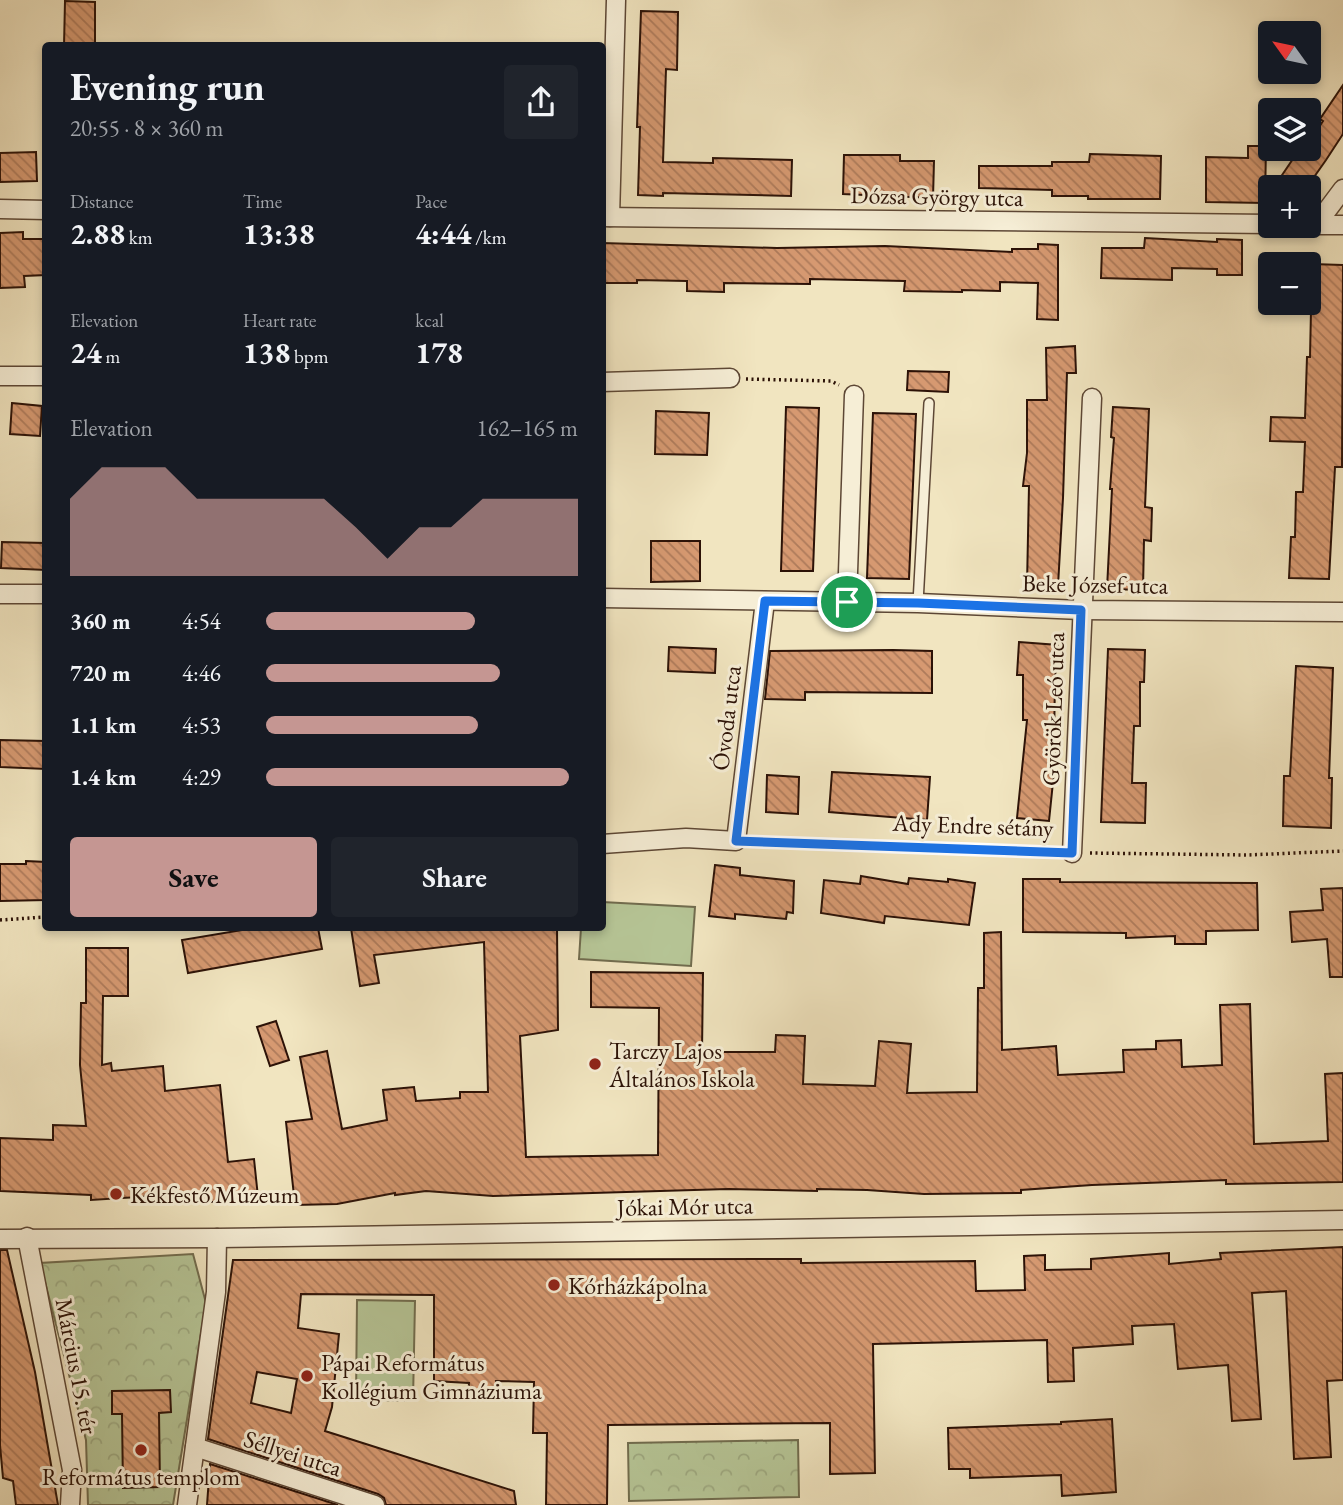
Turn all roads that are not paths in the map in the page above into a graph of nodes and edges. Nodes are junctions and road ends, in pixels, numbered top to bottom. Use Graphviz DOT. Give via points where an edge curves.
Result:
graph roads {
  1 [pos="615,0"];
  2 [pos="1343,189"];
  3 [pos="0,209"];
  4 [pos="42,210"];
  5 [pos="1321,215"];
  6 [pos="606,217"];
  7 [pos="1258,224"];
  8 [pos="1321,225"];
  9 [pos="1343,225"];
  10 [pos="0,376"];
  11 [pos="42,376"];
  12 [pos="730,379"];
  13 [pos="606,382"];
  14 [pos="854,395"];
  15 [pos="1092,398"];
  16 [pos="929,403"];
  17 [pos="0,594"];
  18 [pos="42,594"];
  19 [pos="606,598"];
  20 [pos="765,601"];
  21 [pos="847,602"];
  22 [pos="918,603"];
  23 [pos="1081,610"];
  24 [pos="1343,612"];
  25 [pos="606,844"];
  26 [pos="1072,853"];
  27 [pos="1343,1220"];
  28 [pos="27,1237"];
  29 [pos="217,1238"];
  30 [pos="0,1239"];
  31 [pos="195,1447"];
  32 [pos="70,1505"];
  33 [pos="187,1505"];
  34 [pos="375,1505"];
  1 -- 6 [label="street"];
  2 -- 5 [label="street"];
  3 -- 4 [label="street"];
  6 -- 7 [label="street, Dózsa György utca"];
  8 -- 9 [label="street"];
  10 -- 11 [label="street"];
  12 -- 13 [label="street"];
  14 -- 21 [label="street"];
  15 -- 23 [label="street, Györök Leó utca"];
  16 -- 22 [label="lane"];
  17 -- 18 [label="street"];
  19 -- 20 [label="street, Beke József utca"];
  20 -- 21 [label="street, Beke József utca"];
  20 -- 25 [label="street, Óvoda utca" via="736,841 686,838"];
  21 -- 22 [label="street, Beke József utca"];
  22 -- 23 [label="street, Beke József utca"];
  23 -- 24 [label="street, Beke József utca"];
  23 -- 26 [label="street, Györök Leó utca"];
  27 -- 29 [label="street, Jókai Mór utca"];
  28 -- 29 [label="street, Jókai Mór utca"];
  28 -- 30 [label="street, Jókai Mór utca"];
  28 -- 32 [label="street, Március 15. tér" via="72,1470"];
  29 -- 31 [label="street" via="216,1293"];
  31 -- 33 [label="street"];
  31 -- 34 [label="street, Séllyei utca"];
}
